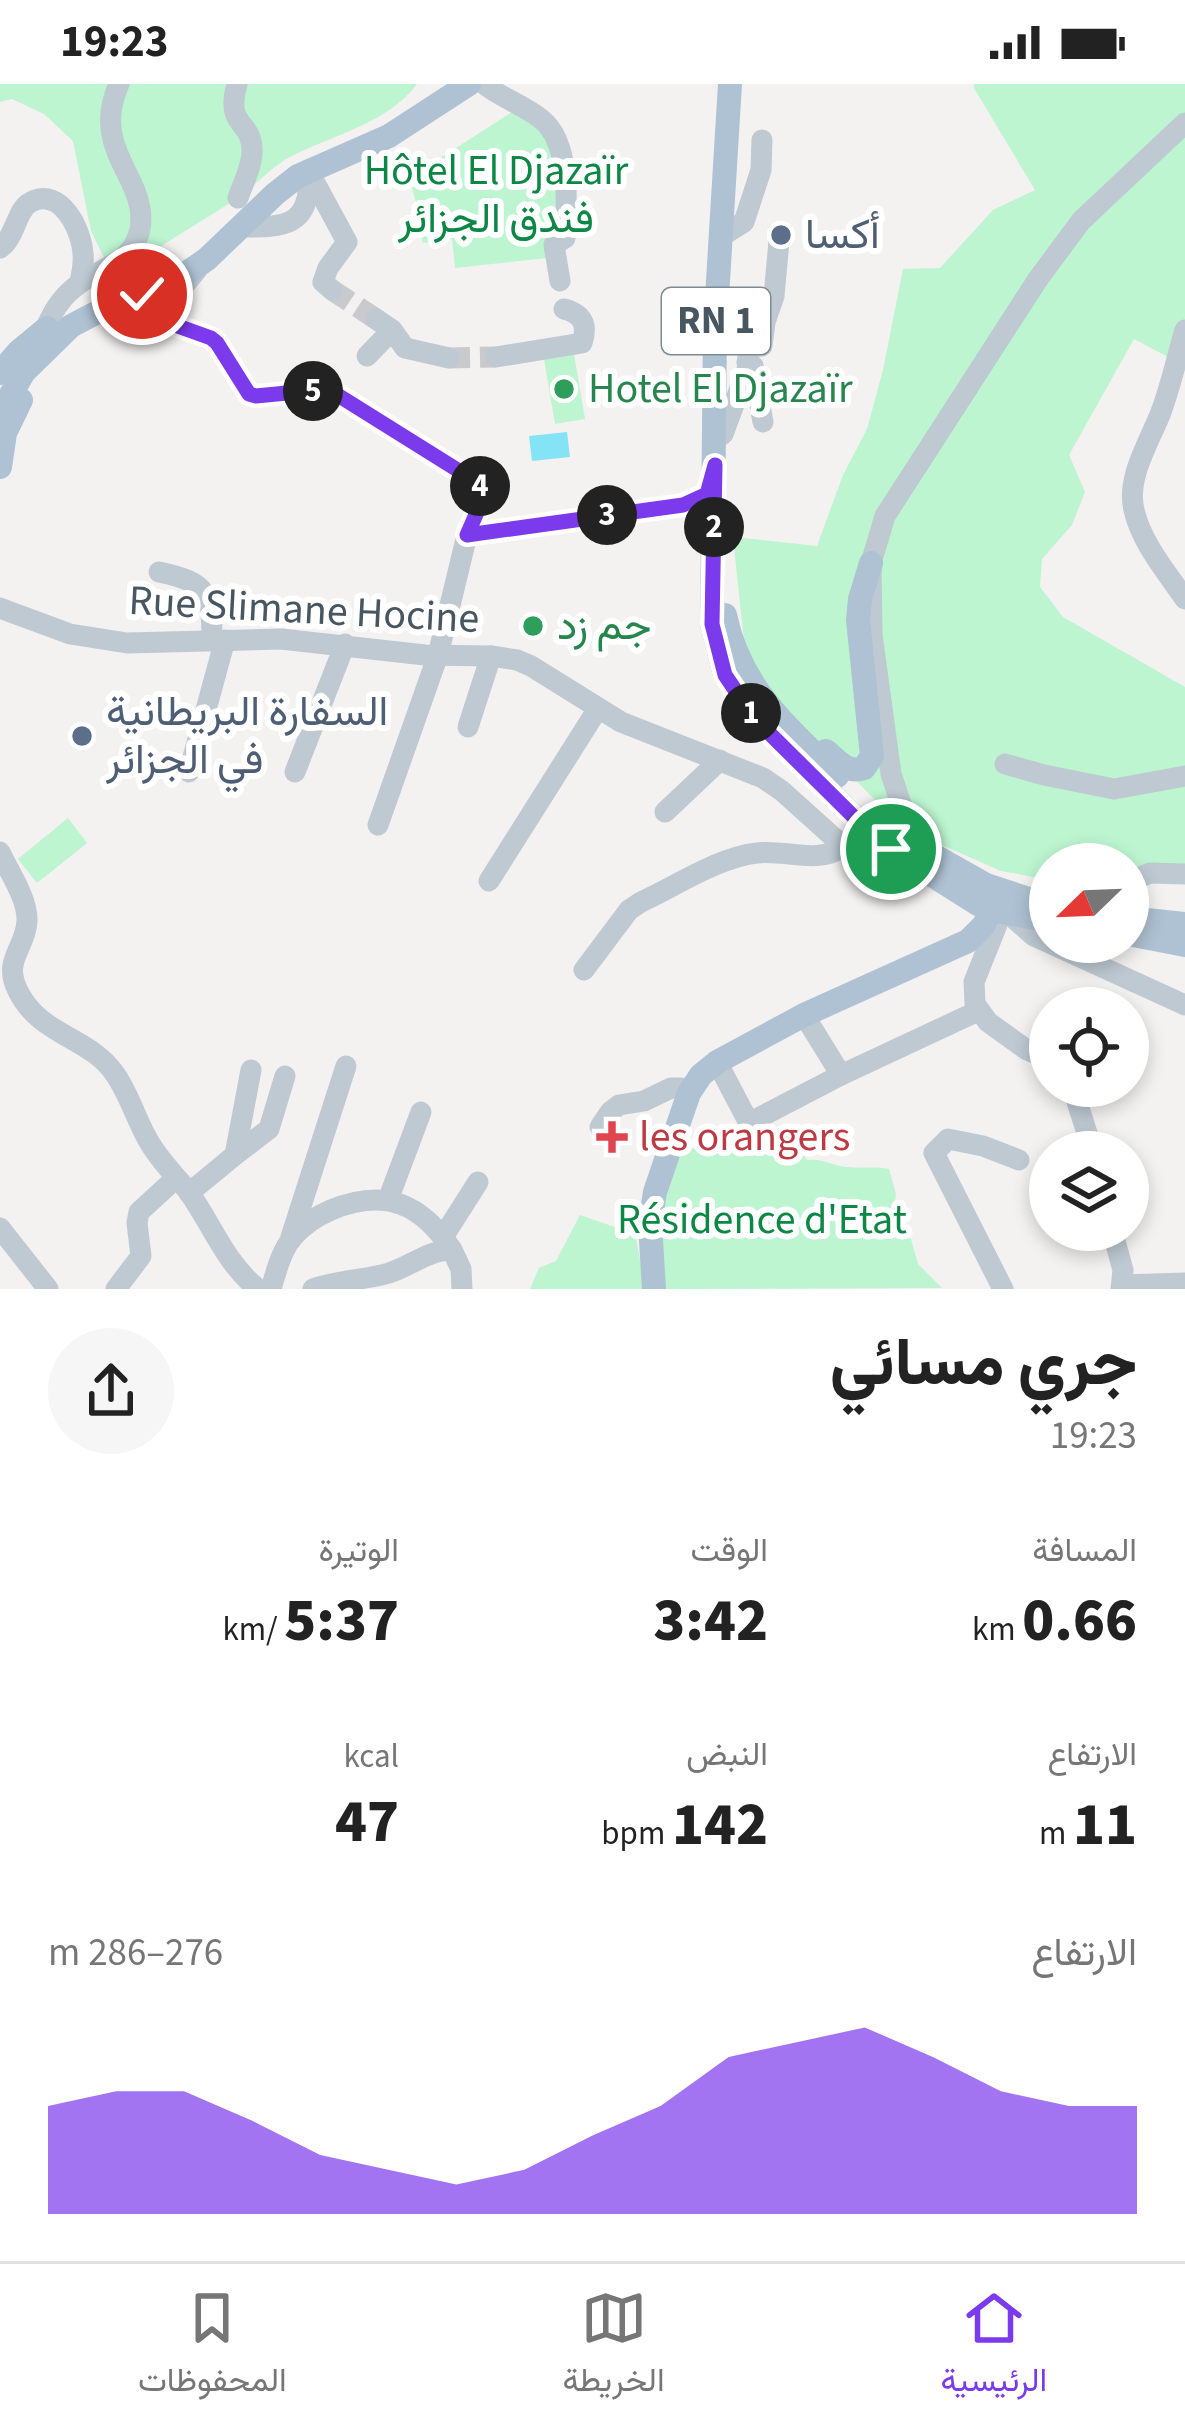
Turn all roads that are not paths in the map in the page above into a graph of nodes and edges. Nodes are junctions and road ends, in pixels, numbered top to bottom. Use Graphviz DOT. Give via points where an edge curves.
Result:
graph roads {
  1 [pos="119,84"];
  2 [pos="237,84"];
  3 [pos="446,84"];
  4 [pos="469,84"];
  5 [pos="484,84"];
  6 [pos="730,84"];
  7 [pos="1185,123"];
  8 [pos="406,125"];
  9 [pos="762,140"];
  10 [pos="308,170"];
  11 [pos="238,198"];
  12 [pos="720,237"];
  13 [pos="778,241"];
  14 [pos="0,248"];
  15 [pos="207,259"];
  16 [pos="178,279"];
  17 [pos="560,281"];
  18 [pos="80,282"];
  19 [pos="332,290"];
  20 [pos="137,308"];
  21 [pos="564,309"];
  22 [pos="46,328"];
  23 [pos="1185,331"];
  24 [pos="367,356"];
  25 [pos="496,357"];
  26 [pos="449,358"];
  27 [pos="753,366"];
  28 [pos="0,373"];
  29 [pos="0,412"];
  30 [pos="763,422"];
  31 [pos="716,439"];
  32 [pos="715,465"];
  33 [pos="0,467"];
  34 [pos="467,535"];
  35 [pos="714,559"];
  36 [pos="871,563"];
  37 [pos="159,572"];
  38 [pos="1185,599"];
  39 [pos="0,608"];
  40 [pos="218,640"];
  41 [pos="345,644"];
  42 [pos="438,655"];
  43 [pos="491,656"];
  44 [pos="597,710"];
  45 [pos="772,710"];
  46 [pos="468,727"];
  47 [pos="720,760"];
  48 [pos="1005,764"];
  49 [pos="189,772"];
  50 [pos="295,772"];
  51 [pos="1185,776"];
  52 [pos="665,812"];
  53 [pos="378,825"];
  54 [pos="842,847"];
  55 [pos="0,852"];
  56 [pos="915,856"];
  57 [pos="1149,873"];
  58 [pos="1185,874"];
  59 [pos="489,881"];
  60 [pos="994,902"];
  61 [pos="1029,904"];
  62 [pos="1029,914"];
  63 [pos="1149,920"];
  64 [pos="1185,924"];
  65 [pos="1149,938"];
  66 [pos="1185,945"];
  67 [pos="584,970"];
  68 [pos="1185,1005"];
  69 [pos="978,1011"];
  70 [pos="804,1015"];
  71 [pos="1029,1051"];
  72 [pos="717,1062"];
  73 [pos="346,1066"];
  74 [pos="251,1070"];
  75 [pos="841,1075"];
  76 [pos="285,1076"];
  77 [pos="689,1093"];
  78 [pos="421,1112"];
  79 [pos="600,1126"];
  80 [pos="236,1155"];
  81 [pos="1019,1160"];
  82 [pos="478,1182"];
  83 [pos="182,1185"];
  84 [pos="388,1200"];
  85 [pos="0,1228"];
  86 [pos="290,1239"];
  87 [pos="448,1243"];
  88 [pos="1118,1251"];
  89 [pos="1185,1283"];
  90 [pos="1122,1287"];
  91 [pos="48,1289"];
  92 [pos="116,1289"];
  93 [pos="257,1289"];
  94 [pos="271,1289"];
  95 [pos="313,1289"];
  96 [pos="462,1289"];
  97 [pos="654,1289"];
  98 [pos="1003,1289"];
  1 -- 18 [label="street" via="110,130 140,229 114,266"];
  2 -- 11 [label="street" via="234,116 252,145"];
  3 -- 8 [label="main road"];
  4 -- 8 [label="main road"];
  5 -- 17 [label="street" via="545,121 561,148 567,205 566,238 554,245"];
  6 -- 12 [label="main road, RN 1"];
  7 -- 36 [label="street" via="1081,221 1039,278 891,502"];
  8 -- 10 [label="main road"];
  9 -- 12 [label="street" via="745,222"];
  10 -- 15 [label="main road"];
  10 -- 19 [label="street" via="347,242 323,282"];
  12 -- 31 [label="main road, RN 1"];
  13 -- 27 [label="street" via="774,296 762,346 750,347"];
  14 -- 18 [label="street" via="31,202 57,203 81,242"];
  15 -- 16 [label="main road"];
  15 -- 20 [label="street" via="173,298"];
  16 -- 20 [label="main road"];
  16 -- 22 [label="main road"];
  16 -- 29 [label="main road" via="71,326 24,372"];
  18 -- 22 [label="street" via="54,307"];
  20 -- 33 [label="main road" via="72,344 40,375 10,420"];
  20 -- 34 [label="street" via="211,338 249,394 328,389 472,479 485,494"];
  21 -- 25 [label="street" via="584,322 582,343"];
  22 -- 28 [label="main road"];
  23 -- 38 [label="street" via="1132,495 1141,528"];
  24 -- 26 [label="street" via="384,325 405,348"];
  27 -- 30 [label="street"];
  27 -- 31 [label="street"];
  31 -- 32 [label="main road, RN 1"];
  32 -- 34 [label="street" via="707,494 683,505"];
  32 -- 35 [label="main road, RN 1"];
  34 -- 42 [label="street"];
  35 -- 45 [label="main road, RN 1" via="741,663"];
  35 -- 56 [label="main road, RN 1" via="712,624 738,697 863,826"];
  36 -- 45 [label="main road" via="858,620 873,747 868,765 849,769"];
  36 -- 56 [label="street" via="888,756 919,837"];
  37 -- 40 [label="street" via="200,587 212,603"];
  39 -- 40 [label="street, Rue Slimane Hocine" via="70,634 127,643"];
  40 -- 41 [label="street, Rue Slimane Hocine"];
  40 -- 49 [label="street"];
  41 -- 42 [label="street, Rue Slimane Hocine"];
  41 -- 50 [label="street"];
  42 -- 43 [label="street, Rue Slimane Hocine"];
  42 -- 53 [label="street"];
  43 -- 44 [label="street, Rue Slimane Hocine" via="531,666"];
  43 -- 46 [label="street"];
  44 -- 47 [label="street, Rue Slimane Hocine"];
  44 -- 59 [label="street"];
  45 -- 56 [label="main road, RN 1"];
  47 -- 52 [label="street"];
  47 -- 54 [label="street, Rue Slimane Hocine" via="782,791"];
  48 -- 51 [label="street" via="1114,789"];
  54 -- 56 [label="street, Rue Slimane Hocine" via="872,867"];
  54 -- 67 [label="street" via="825,855 731,859 629,910"];
  55 -- 83 [label="street" via="27,924 11,963 15,987 44,1024 116,1075 162,1164"];
  56 -- 60 [label="main road, RN 1"];
  57 -- 58 [label="street"];
  60 -- 61 [label="main road, RN 1"];
  60 -- 62 [label="main road, RN 1"];
  60 -- 68 [label="street" via="1034,936"];
  60 -- 69 [label="street" via="974,982"];
  60 -- 70 [label="main road" via="956,939 910,967"];
  63 -- 64 [label="main road"];
  65 -- 66 [label="main road"];
  69 -- 71 [label="street"];
  69 -- 75 [label="street"];
  70 -- 72 [label="main road"];
  70 -- 75 [label="street"];
  72 -- 75 [label="street" via="749,1123"];
  72 -- 77 [label="main road"];
  73 -- 86 [label="street"];
  74 -- 80 [label="street"];
  76 -- 80 [label="street" via="269,1130"];
  77 -- 79 [label="street" via="671,1088 619,1106"];
  77 -- 97 [label="main road" via="655,1192"];
  78 -- 84 [label="street"];
  80 -- 83 [label="street"];
  81 -- 98 [label="street" via="948,1138 934,1153"];
  82 -- 87 [label="street"];
  83 -- 92 [label="street" via="142,1207 141,1256"];
  83 -- 93 [label="street"];
  84 -- 86 [label="street" via="340,1207"];
  84 -- 87 [label="street" via="416,1211"];
  85 -- 91 [label="street"];
  86 -- 94 [label="street"];
  87 -- 95 [label="street" via="385,1275"];
  87 -- 96 [label="street"];
  88 -- 90 [label="street"];
  89 -- 90 [label="street"];
}
